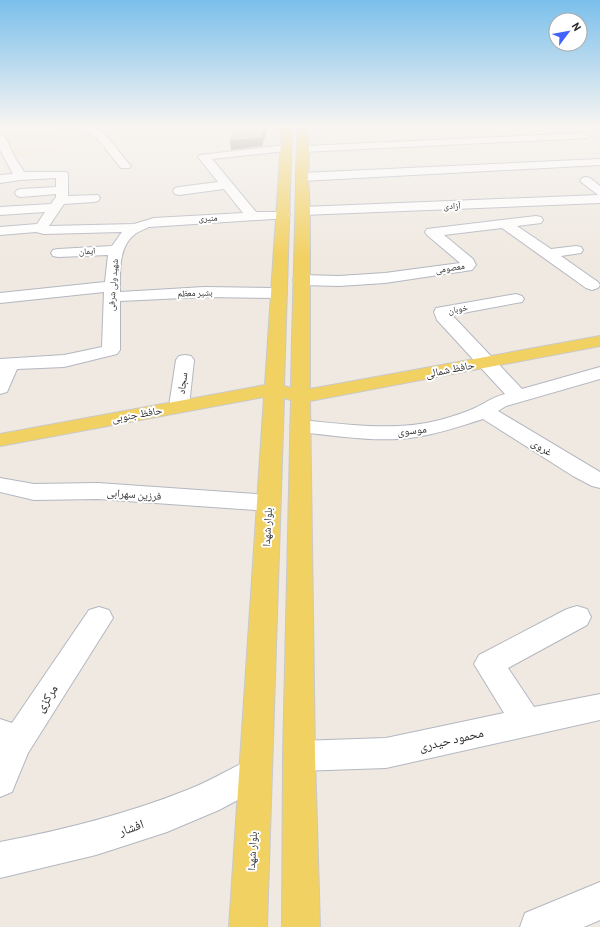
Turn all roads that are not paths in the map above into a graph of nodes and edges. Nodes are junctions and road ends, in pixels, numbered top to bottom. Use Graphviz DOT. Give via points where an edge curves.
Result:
graph roads {
  1 [pos="17,170"];
  2 [pos="215,170"];
  3 [pos="285,170"];
  4 [pos="302,170"];
  5 [pos="432,170"];
  6 [pos="20,176"];
  7 [pos="302,177"];
  8 [pos="0,178"];
  9 [pos="586,181"];
  10 [pos="227,185"];
  11 [pos="179,191"];
  12 [pos="21,193"];
  13 [pos="94,198"];
  14 [pos="59,199"];
  15 [pos="598,199"];
  16 [pos="0,211"];
  17 [pos="303,211"];
  18 [pos="282,216"];
  19 [pos="253,217"];
  20 [pos="536,220"];
  21 [pos="505,224"];
  22 [pos="136,228"];
  23 [pos="40,229"];
  24 [pos="0,231"];
  25 [pos="117,250"];
  26 [pos="576,250"];
  27 [pos="58,253"];
  28 [pos="548,254"];
  29 [pos="301,280"];
  30 [pos="592,285"];
  31 [pos="112,292"];
  32 [pos="279,293"];
  33 [pos="0,298"];
  34 [pos="516,299"];
  35 [pos="600,341"];
  36 [pos="185,360"];
  37 [pos="486,363"];
  38 [pos="5,365"];
  39 [pos="600,373"];
  40 [pos="0,388"];
  41 [pos="274,389"];
  42 [pos="518,397"];
  43 [pos="300,398"];
  44 [pos="178,406"];
  45 [pos="484,411"];
  46 [pos="300,426"];
  47 [pos="0,440"];
  48 [pos="590,468"];
  49 [pos="600,481"];
  50 [pos="0,485"];
  51 [pos="269,503"];
  52 [pos="577,617"];
  53 [pos="99,618"];
  54 [pos="600,707"];
  55 [pos="527,722"];
  56 [pos="8,739"];
  57 [pos="299,756"];
  58 [pos="256,773"];
  59 [pos="0,781"];
  60 [pos="0,860"];
  61 [pos="600,901"];
  62 [pos="248,927"];
  63 [pos="301,927"];
  64 [pos="539,927"];
  1 -- 6 [label="street"];
  2 -- 10 [label="street"];
  3 -- 18 [label="main road, بلوار شهدا"];
  4 -- 7 [label="main road"];
  5 -- 7 [label="street"];
  6 -- 8 [label="street"];
  6 -- 14 [label="street" via="62,174"];
  7 -- 17 [label="main road"];
  9 -- 15 [label="street"];
  10 -- 11 [label="street"];
  10 -- 19 [label="street"];
  12 -- 14 [label="street"];
  13 -- 14 [label="street"];
  14 -- 16 [label="street"];
  14 -- 23 [label="street"];
  15 -- 17 [label="street, آزادی"];
  17 -- 29 [label="main road"];
  18 -- 19 [label="street, منیری"];
  18 -- 32 [label="main road, بلوار شهدا"];
  19 -- 22 [label="street, منیری" via="154,222"];
  20 -- 21 [label="street, معصومی"];
  21 -- 28 [label="street"];
  21 -- 29 [label="street, معصومی" via="432,232 468,262 467,267 414,272 385,278"];
  22 -- 23 [label="street"];
  22 -- 25 [label="street, شهید ولی شرفی" via="120,242"];
  23 -- 24 [label="street"];
  25 -- 27 [label="street, ایمان"];
  25 -- 31 [label="street, شهید ولی شرفی" via="113,265"];
  26 -- 28 [label="street"];
  28 -- 30 [label="street"];
  29 -- 43 [label="main road"];
  31 -- 32 [label="street, بشیر معظم"];
  31 -- 33 [label="street, بشیر معظم"];
  31 -- 38 [label="street, شهید ولی شرفی" via="111,350 64,361"];
  32 -- 41 [label="main road, بلوار شهدا"];
  34 -- 37 [label="street, خوبان" via="442,312"];
  35 -- 37 [label="main road, حافظ شمالی"];
  36 -- 44 [label="street, سجاد"];
  37 -- 42 [label="street"];
  37 -- 43 [label="main road, حافظ شمالی"];
  38 -- 40 [label="street"];
  39 -- 42 [label="street, موسوی"];
  41 -- 43 [label="main road"];
  41 -- 44 [label="main road, حافظ جنوبی"];
  41 -- 51 [label="main road, بلوار شهدا"];
  42 -- 45 [label="street, موسوی" via="499,402"];
  43 -- 46 [label="main road"];
  44 -- 47 [label="main road, حافظ جنوبی"];
  45 -- 46 [label="street, موسوی" via="444,425 416,431 380,432"];
  45 -- 48 [label="street, غروی"];
  46 -- 57 [label="main road"];
  48 -- 49 [label="street, غروی"];
  50 -- 51 [label="street, فرزین سهرابی" via="34,492 98,491"];
  51 -- 58 [label="main road, بلوار شهدا"];
  52 -- 55 [label="street" via="489,664"];
  53 -- 56 [label="street, مرکزی"];
  54 -- 55 [label="street, محمود حیدری"];
  55 -- 57 [label="street, محمود حیدری" via="386,754"];
  56 -- 59 [label="street, مرکزی"];
  57 -- 63 [label="main road"];
  58 -- 60 [label="street, افشار" via="192,805 123,830 49,851"];
  58 -- 62 [label="main road, بلوار شهدا"];
  61 -- 64 [label="street"];
}
